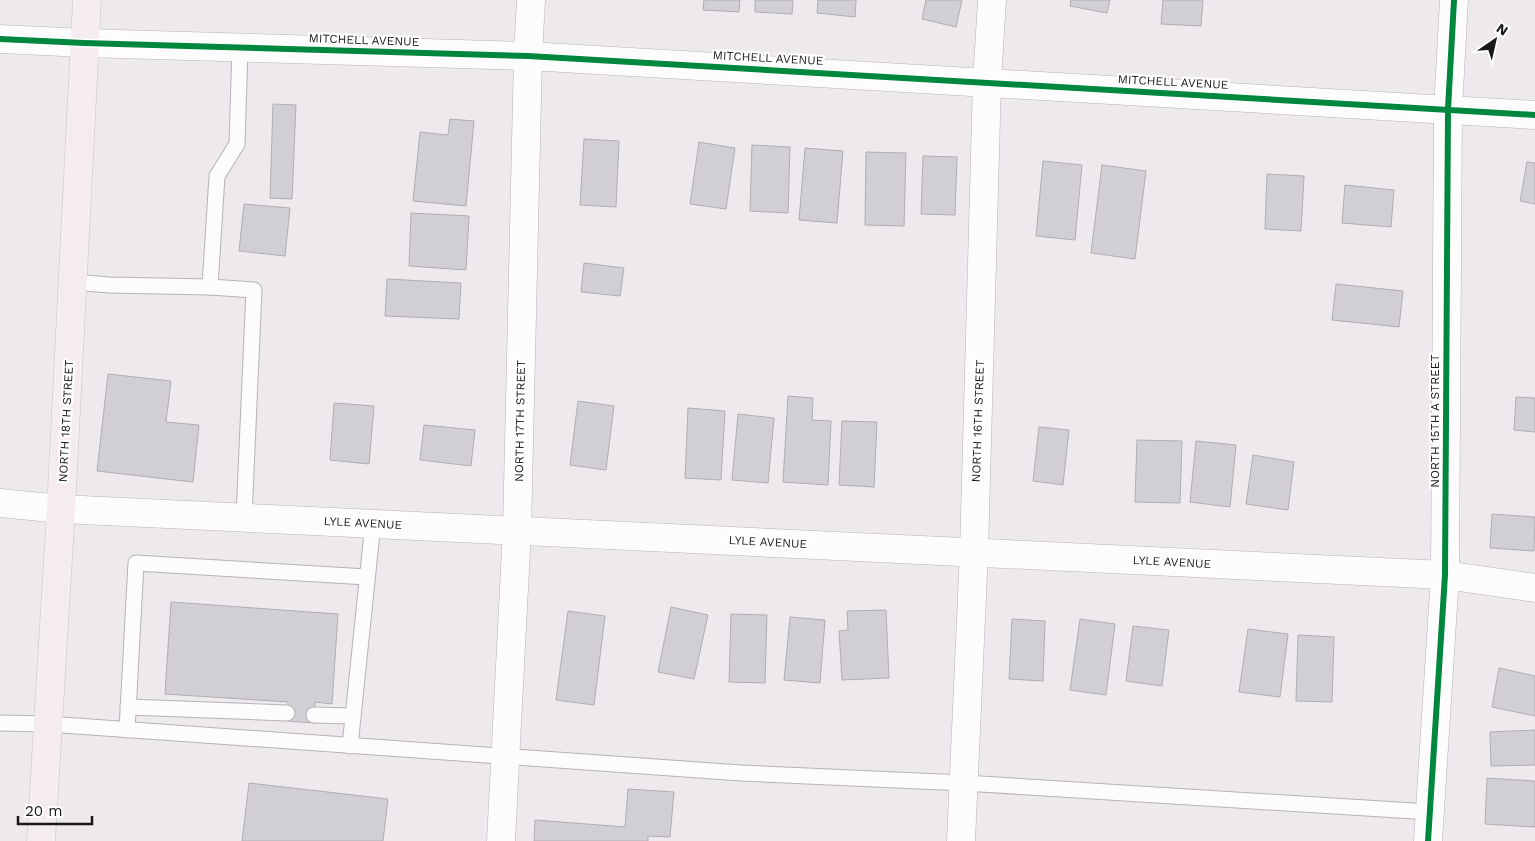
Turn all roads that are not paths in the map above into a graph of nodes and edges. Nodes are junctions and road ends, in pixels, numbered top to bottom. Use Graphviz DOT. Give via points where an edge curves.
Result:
graph roads {
  1 [pos="87,0"];
  2 [pos="531,0"];
  3 [pos="992,0"];
  4 [pos="1454,0"];
  5 [pos="0,39"];
  6 [pos="84,43"];
  7 [pos="240,47"];
  8 [pos="528,56"];
  9 [pos="987,82"];
  10 [pos="1448,109"];
  11 [pos="1535,115"];
  12 [pos="73,282"];
  13 [pos="210,287"];
  14 [pos="0,503"];
  15 [pos="61,509"];
  16 [pos="244,517"];
  17 [pos="373,523"];
  18 [pos="517,530"];
  19 [pos="974,552"];
  20 [pos="1445,575"];
  21 [pos="367,577"];
  22 [pos="1535,588"];
  23 [pos="128,707"];
  24 [pos="288,713"];
  25 [pos="314,715"];
  26 [pos="353,716"];
  27 [pos="0,723"];
  28 [pos="48,724"];
  29 [pos="127,730"];
  30 [pos="350,746"];
  31 [pos="505,757"];
  32 [pos="964,783"];
  33 [pos="1430,812"];
  34 [pos="41,841"];
  35 [pos="501,841"];
  36 [pos="961,841"];
  37 [pos="1428,841"];
  1 -- 6 [label="main road, NORTH 18TH STREET"];
  2 -- 8 [label="street, NORTH 17TH STREET"];
  3 -- 9 [label="street, NORTH 16TH STREET"];
  4 -- 10 [label="street, NORTH 15TH A STREET"];
  5 -- 6 [label="street, MITCHELL AVENUE"];
  6 -- 7 [label="street, MITCHELL AVENUE"];
  6 -- 12 [label="main road, NORTH 18TH STREET"];
  7 -- 8 [label="street, MITCHELL AVENUE"];
  7 -- 13 [label="lane" via="237,144 217,176"];
  8 -- 9 [label="street, MITCHELL AVENUE"];
  8 -- 18 [label="street, NORTH 17TH STREET"];
  9 -- 10 [label="street, MITCHELL AVENUE"];
  9 -- 19 [label="street, NORTH 16TH STREET"];
  10 -- 11 [label="street, MITCHELL AVENUE"];
  10 -- 20 [label="street, NORTH 15TH A STREET"];
  12 -- 13 [label="lane"];
  12 -- 15 [label="main road, NORTH 18TH STREET"];
  13 -- 16 [label="lane" via="254,290"];
  14 -- 15 [label="street, LYLE AVENUE"];
  15 -- 16 [label="street, LYLE AVENUE"];
  15 -- 28 [label="main road, NORTH 18TH STREET"];
  16 -- 17 [label="street, LYLE AVENUE"];
  17 -- 18 [label="street, LYLE AVENUE"];
  17 -- 21 [label="lane"];
  18 -- 19 [label="street, LYLE AVENUE"];
  18 -- 31 [label="street, NORTH 17TH STREET"];
  19 -- 20 [label="street, LYLE AVENUE"];
  19 -- 32 [label="street, NORTH 16TH STREET"];
  20 -- 22 [label="street, LYLE AVENUE"];
  20 -- 33 [label="street, NORTH 15TH A STREET"];
  21 -- 23 [label="lane" via="136,563"];
  21 -- 26 [label="lane"];
  23 -- 24 [label="lane"];
  23 -- 29 [label="lane"];
  25 -- 26 [label="lane"];
  26 -- 30 [label="lane"];
  27 -- 28 [label="lane"];
  28 -- 29 [label="lane"];
  28 -- 34 [label="main road, NORTH 18TH STREET"];
  29 -- 30 [label="lane"];
  30 -- 31 [label="lane"];
  31 -- 32 [label="lane" via="741,773"];
  31 -- 35 [label="street, NORTH 17TH STREET"];
  32 -- 33 [label="lane"];
  32 -- 36 [label="street, NORTH 16TH STREET"];
  33 -- 37 [label="street, NORTH 15TH A STREET"];
}
